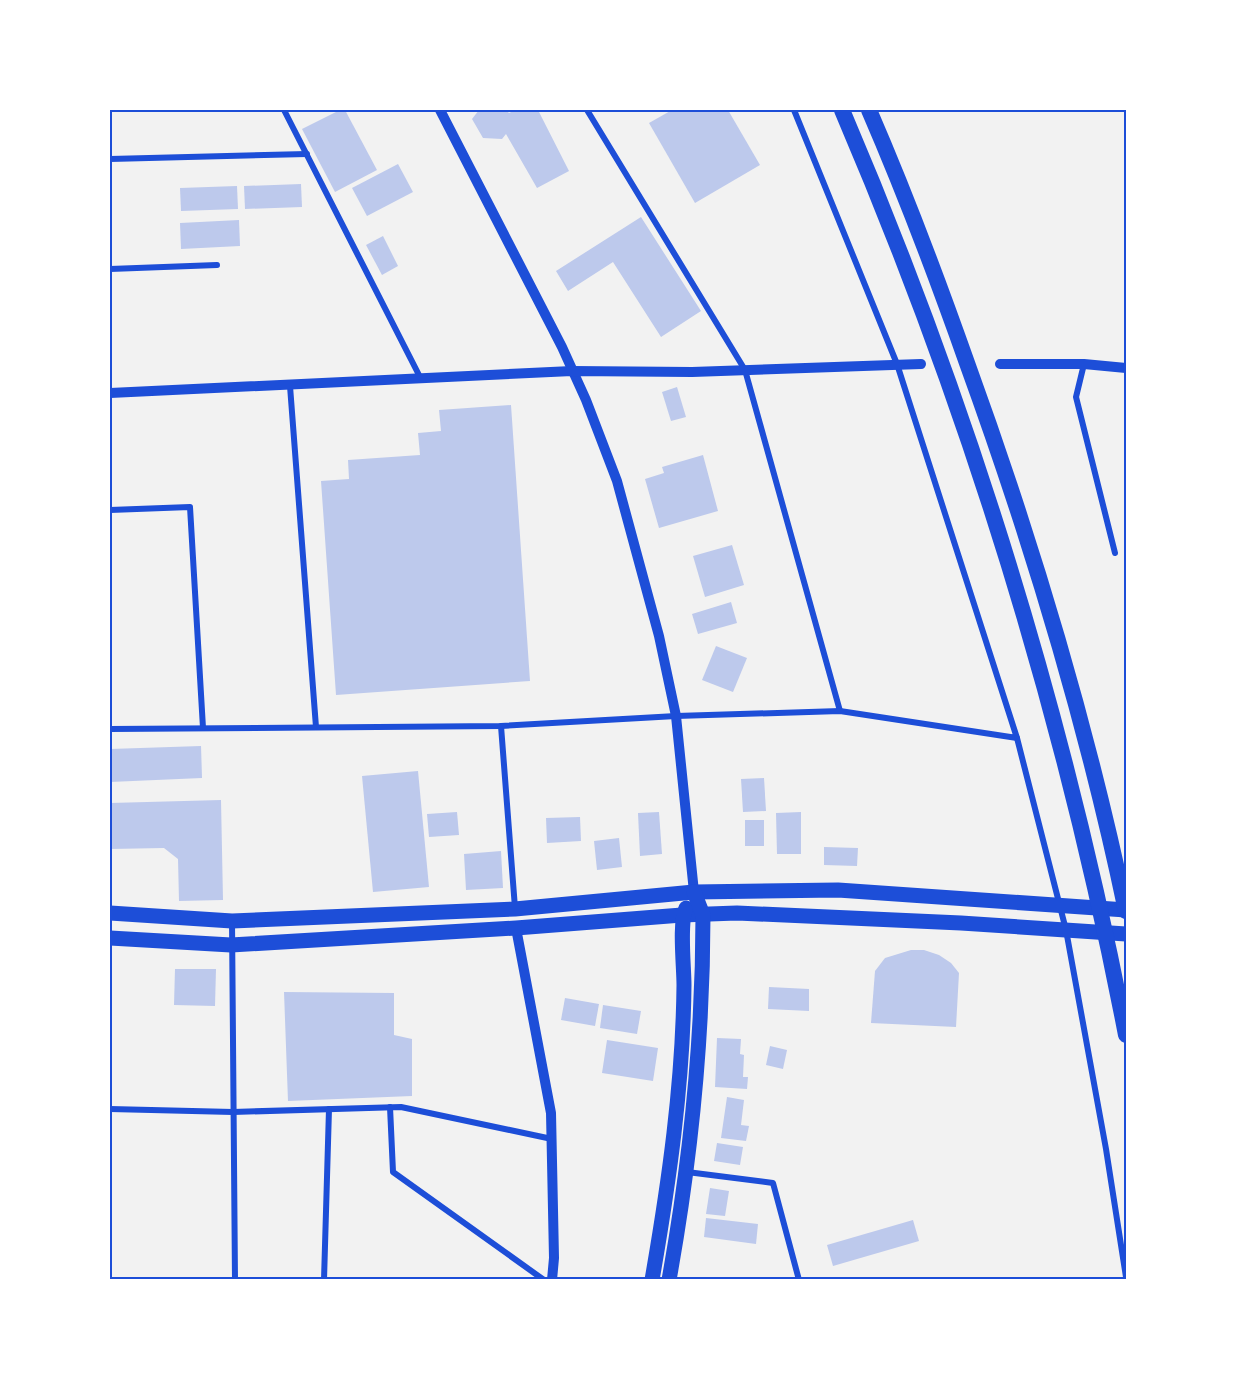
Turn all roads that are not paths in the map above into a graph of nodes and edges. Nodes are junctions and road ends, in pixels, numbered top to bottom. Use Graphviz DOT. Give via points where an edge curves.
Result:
graph roads {
  1 [pos="284,110"];
  2 [pos="440,110"];
  3 [pos="587,110"];
  4 [pos="794,110"];
  5 [pos="842,110"];
  6 [pos="869,110"];
  7 [pos="307,154"];
  8 [pos="110,159"];
  9 [pos="217,265"];
  10 [pos="110,269"];
  11 [pos="1084,363"];
  12 [pos="897,364"];
  13 [pos="921,364"];
  14 [pos="1000,364"];
  15 [pos="1126,368"];
  16 [pos="745,370"];
  17 [pos="572,371"];
  18 [pos="421,379"];
  19 [pos="290,386"];
  20 [pos="110,393"];
  21 [pos="110,510"];
  22 [pos="1115,553"];
  23 [pos="840,711"];
  24 [pos="676,716"];
  25 [pos="501,726"];
  26 [pos="316,727"];
  27 [pos="203,728"];
  28 [pos="110,729"];
  29 [pos="1017,738"];
  30 [pos="694,892"];
  31 [pos="1059,906"];
  32 [pos="515,909"];
  33 [pos="1126,910"];
  34 [pos="110,913"];
  35 [pos="682,915"];
  36 [pos="703,915"];
  37 [pos="232,921"];
  38 [pos="516,928"];
  39 [pos="1066,930"];
  40 [pos="1126,934"];
  41 [pos="110,938"];
  42 [pos="231,945"];
  43 [pos="1126,1035"];
  44 [pos="390,1107"];
  45 [pos="110,1109"];
  46 [pos="329,1109"];
  47 [pos="233,1112"];
  48 [pos="552,1139"];
  49 [pos="687,1172"];
  50 [pos="1126,1277"];
  51 [pos="235,1280"];
  52 [pos="324,1280"];
  53 [pos="544,1280"];
  54 [pos="552,1280"];
  55 [pos="652,1280"];
  56 [pos="669,1280"];
  57 [pos="799,1280"];
  1 -- 7 [label="street"];
  2 -- 17 [label="street"];
  3 -- 16 [label="street"];
  4 -- 12 [label="street"];
  5 -- 43 [label="highway" via="933,340 1000,535 1036,654 1094,878"];
  6 -- 33 [label="highway" via="956,330 1022,523 1060,647"];
  7 -- 8 [label="street"];
  7 -- 18 [label="street"];
  9 -- 10 [label="street"];
  11 -- 14 [label="street"];
  11 -- 15 [label="street"];
  11 -- 22 [label="street" via="1076,397"];
  12 -- 13 [label="street"];
  12 -- 16 [label="street"];
  12 -- 29 [label="street"];
  16 -- 17 [label="street"];
  16 -- 23 [label="street"];
  17 -- 18 [label="street"];
  17 -- 24 [label="street" via="617,482 659,636"];
  18 -- 19 [label="street"];
  19 -- 20 [label="street"];
  19 -- 26 [label="street"];
  21 -- 27 [label="street" via="190,507"];
  23 -- 24 [label="street"];
  23 -- 29 [label="street"];
  24 -- 25 [label="street"];
  24 -- 30 [label="street"];
  25 -- 26 [label="street"];
  25 -- 32 [label="street"];
  26 -- 27 [label="street"];
  27 -- 28 [label="street"];
  29 -- 31 [label="street"];
  30 -- 31 [label="highway" via="838,890"];
  30 -- 32 [label="highway"];
  30 -- 35 [label="highway"];
  30 -- 36 [label="highway"];
  31 -- 33 [label="highway"];
  31 -- 39 [label="street"];
  32 -- 37 [label="highway"];
  34 -- 37 [label="highway"];
  35 -- 36 [label="highway"];
  35 -- 38 [label="highway"];
  35 -- 55 [label="highway" via="683,1044"];
  36 -- 39 [label="highway" via="737,913"];
  36 -- 49 [label="highway" via="698,1069"];
  37 -- 42 [label="street"];
  38 -- 42 [label="highway"];
  38 -- 48 [label="street" via="551,1113"];
  39 -- 40 [label="highway"];
  39 -- 50 [label="street"];
  41 -- 42 [label="highway"];
  42 -- 47 [label="street"];
  44 -- 46 [label="street"];
  44 -- 48 [label="street"];
  44 -- 53 [label="street" via="393,1172"];
  45 -- 47 [label="street"];
  46 -- 47 [label="street"];
  46 -- 52 [label="street"];
  47 -- 51 [label="street"];
  48 -- 54 [label="street"];
  49 -- 56 [label="highway"];
  49 -- 57 [label="street" via="773,1183"];
}
